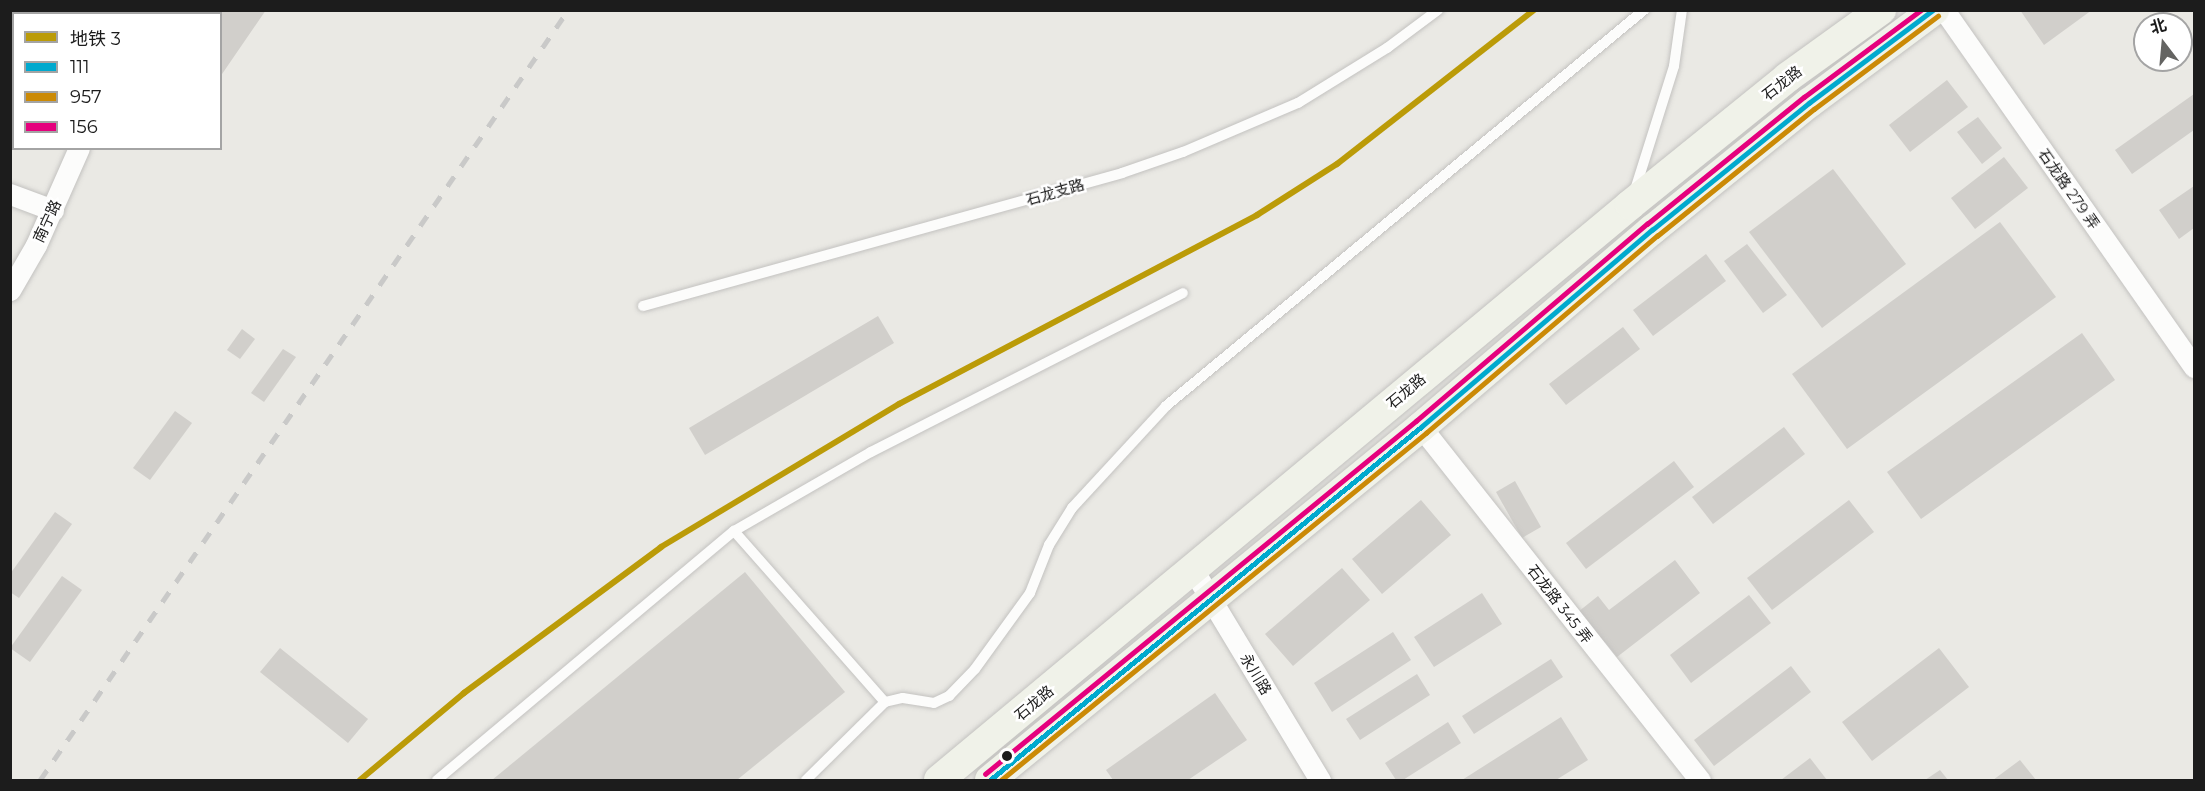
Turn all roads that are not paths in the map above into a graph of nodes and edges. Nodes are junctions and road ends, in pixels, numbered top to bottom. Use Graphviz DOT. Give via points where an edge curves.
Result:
graph roads {
  1 [pos="1438,10"];
  2 [pos="1644,10"];
  3 [pos="1682,10"];
  4 [pos="1881,10"];
  5 [pos="1934,10"];
  6 [pos="1944,10"];
  7 [pos="78,150"];
  8 [pos="10,194"];
  9 [pos="1630,205"];
  10 [pos="53,210"];
  11 [pos="10,290"];
  12 [pos="1183,293"];
  13 [pos="643,306"];
  14 [pos="2194,367"];
  15 [pos="1421,427"];
  16 [pos="734,531"];
  17 [pos="1192,568"];
  18 [pos="1210,598"];
  19 [pos="885,702"];
  20 [pos="437,780"];
  21 [pos="806,780"];
  22 [pos="939,780"];
  23 [pos="990,780"];
  24 [pos="1320,780"];
  25 [pos="1700,780"];
  1 -- 13 [label="lane, 石龙支路" via="1387,48 1298,103 1184,152 1122,173"];
  2 -- 19 [label="lane" via="1166,406 1072,508 1049,544 1030,593 975,669 949,696 934,702 903,698"];
  3 -- 9 [label="lane" via="1674,66"];
  4 -- 9 [label="main road, 石龙路" via="1788,77"];
  5 -- 15 [label="main road, 石龙路" via="1809,103 1652,230"];
  6 -- 14 [label="street, 石龙路 279 弄"];
  7 -- 10 [label="street, 南宁路"];
  8 -- 10 [label="street"];
  9 -- 17 [label="main road, 石龙路"];
  10 -- 11 [label="street, 南宁路"];
  12 -- 16 [label="lane" via="871,452"];
  15 -- 18 [label="main road, 石龙路"];
  15 -- 25 [label="street, 石龙路 345 弄"];
  16 -- 19 [label="lane"];
  16 -- 20 [label="lane"];
  17 -- 18 [label="street, 永川路"];
  17 -- 22 [label="main road, 石龙路"];
  18 -- 23 [label="main road, 石龙路"];
  18 -- 24 [label="street, 永川路"];
  19 -- 21 [label="lane"];
}
